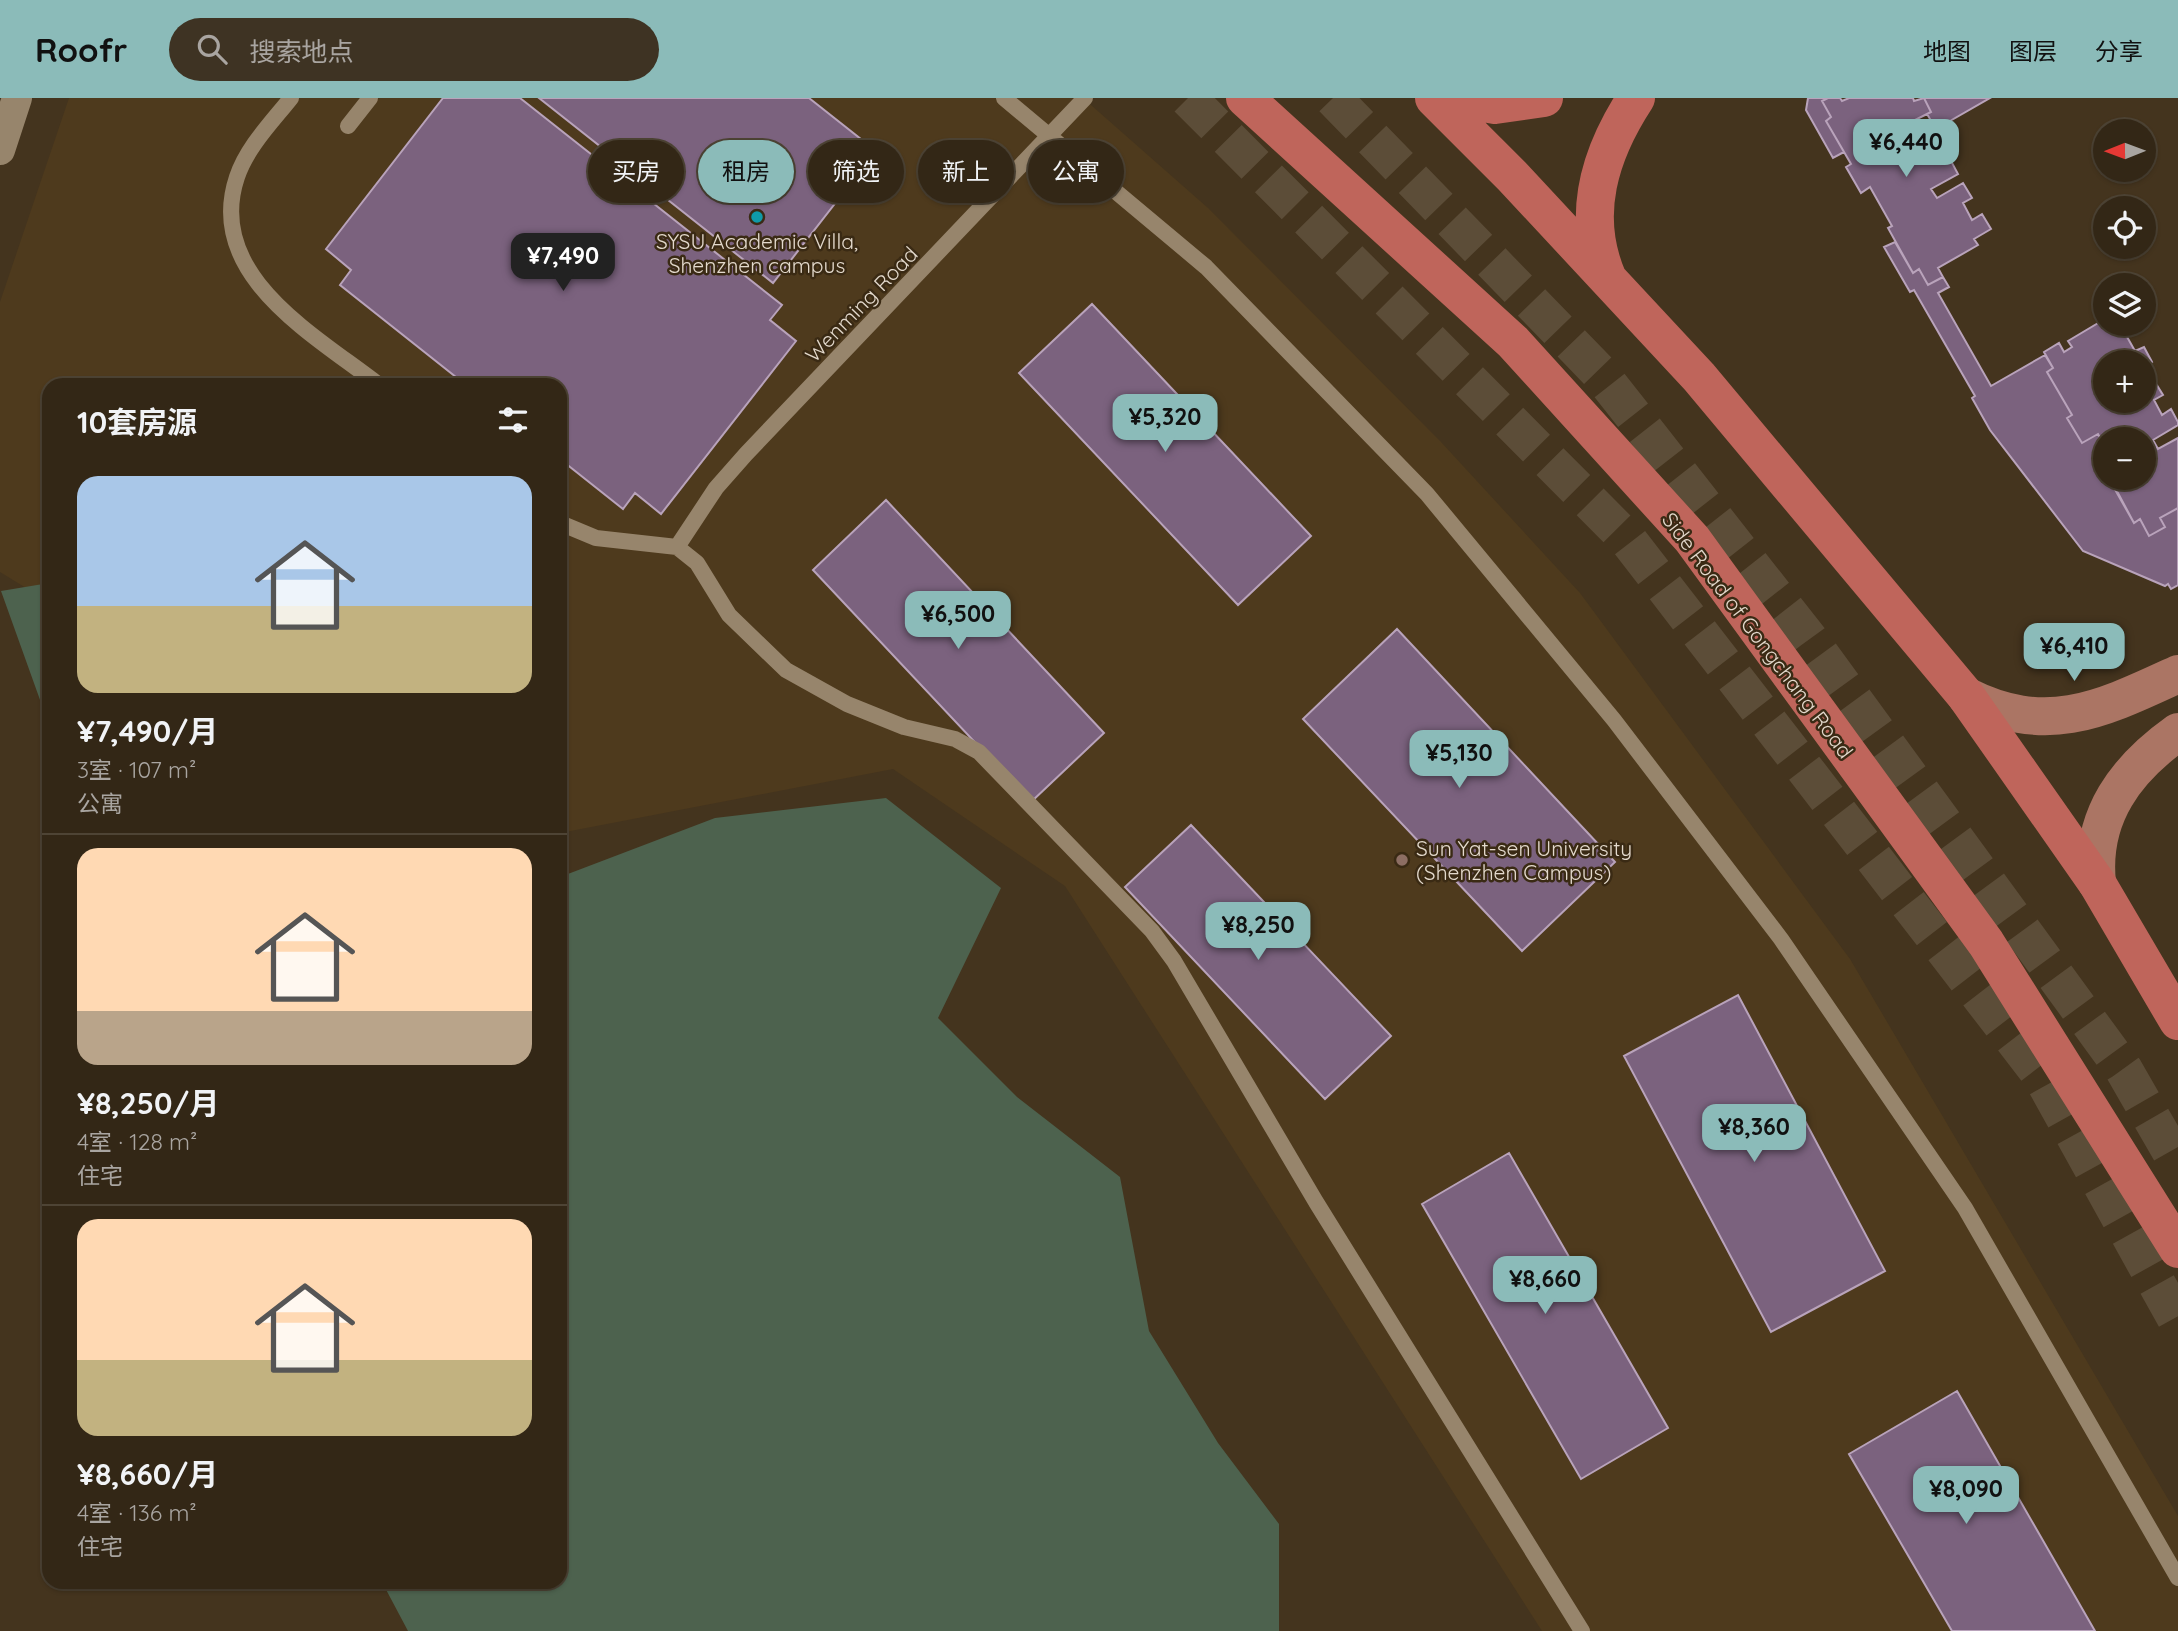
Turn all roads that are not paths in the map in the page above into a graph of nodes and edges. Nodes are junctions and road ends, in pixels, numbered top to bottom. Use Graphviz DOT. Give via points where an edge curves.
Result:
graph roads {
  1 [pos="18,98"];
  2 [pos="291,98"];
  3 [pos="370,98"];
  4 [pos="1004,98"];
  5 [pos="1085,98"];
  6 [pos="1245,98"];
  7 [pos="1434,98"];
  8 [pos="1456,98"];
  9 [pos="1544,98"];
  10 [pos="1636,98"];
  11 [pos="348,126"];
  12 [pos="1052,136"];
  13 [pos="0,150"];
  14 [pos="1609,281"];
  15 [pos="370,378"];
  16 [pos="567,526"];
  17 [pos="677,547"];
  18 [pos="2178,674"];
  19 [pos="1966,696"];
  20 [pos="2178,732"];
  21 [pos="2097,883"];
  22 [pos="2178,1021"];
  23 [pos="2178,1249"];
  24 [pos="2178,1578"];
  25 [pos="1582,1631"];
  1 -- 13 [label="street"];
  2 -- 15 [label="lane" via="250,150 237,176 231,204 233,232 240,254 271,301"];
  3 -- 11 [label="lane"];
  4 -- 12 [label="lane"];
  5 -- 12 [label="lane, Wenming Road"];
  6 -- 23 [label="main road, Side Road of Gongchang Road" via="1513,342 1692,539 1986,943"];
  7 -- 14 [label="main road"];
  8 -- 9 [label="main road" via="1495,105"];
  10 -- 14 [label="main road" via="1611,138 1597,180 1600,250"];
  12 -- 17 [label="lane, Wenming Road" via="747,454 716,488"];
  12 -- 24 [label="lane" via="1206,267 1427,494 1614,720 1781,939 1965,1208"];
  14 -- 19 [label="main road" via="1699,377"];
  16 -- 17 [label="lane" via="596,538"];
  17 -- 25 [label="lane" via="697,563 729,615 786,670 846,704 904,727 955,739 979,752 1152,930"];
  18 -- 19 [label="main road" via="2078,713 2053,718 2013,716"];
  19 -- 21 [label="main road"];
  20 -- 21 [label="main road" via="2128,775 2116,794 2101,832"];
  21 -- 22 [label="main road"];
}
